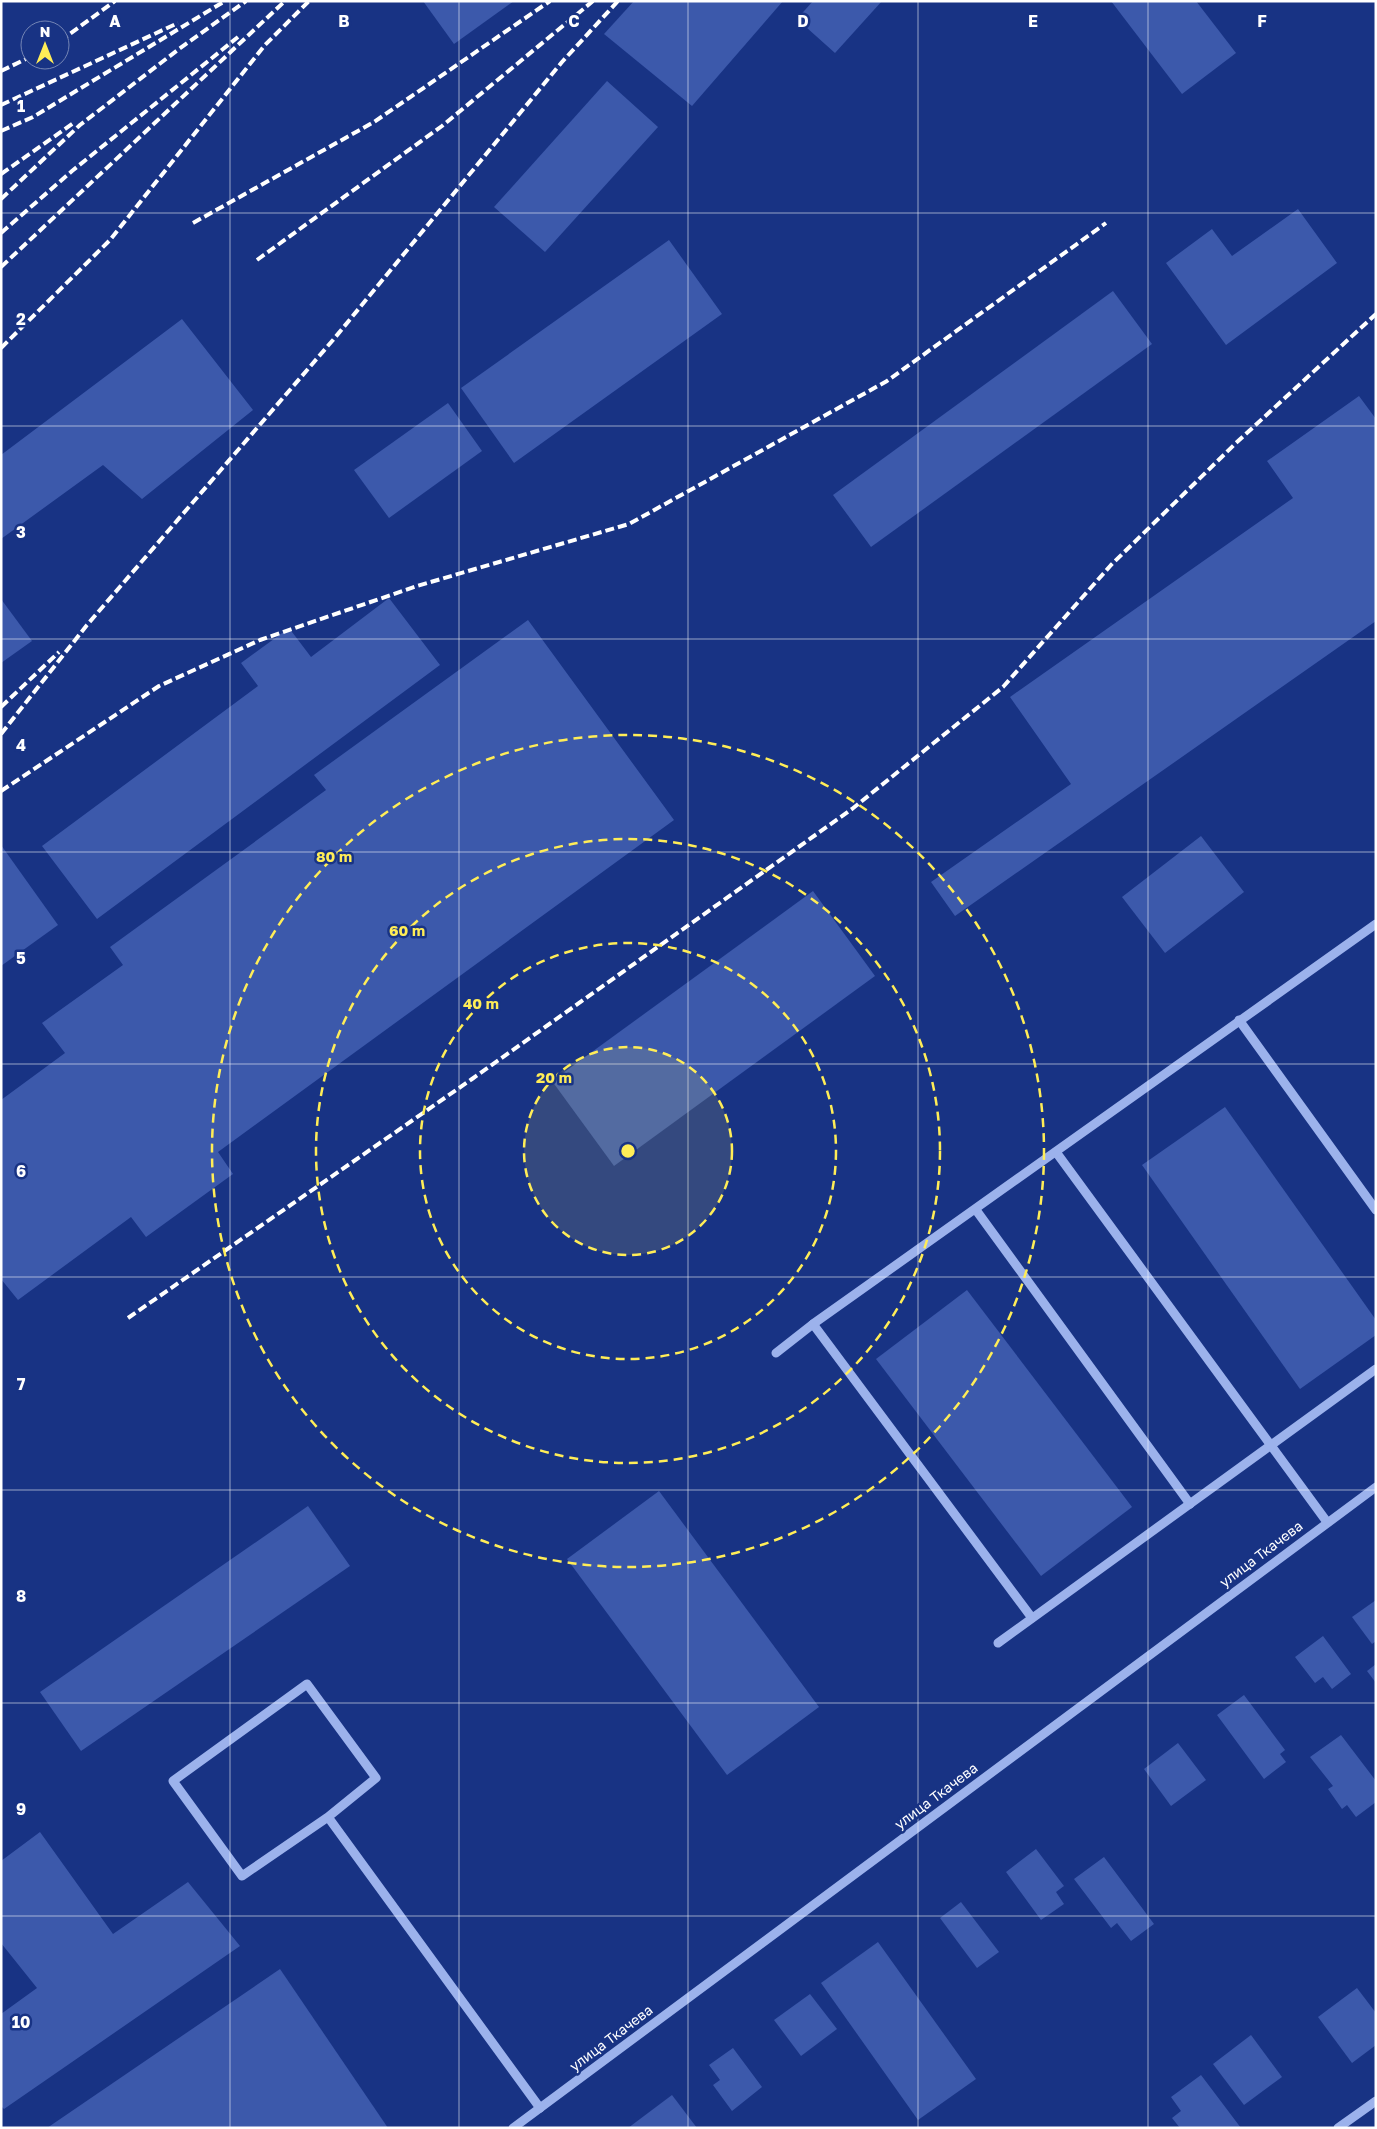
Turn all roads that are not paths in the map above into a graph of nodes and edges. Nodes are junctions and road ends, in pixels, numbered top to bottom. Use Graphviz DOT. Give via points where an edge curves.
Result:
graph roads {
  1 [pos="1376,924"];
  2 [pos="1239,1020"];
  3 [pos="1056,1152"];
  4 [pos="976,1210"];
  5 [pos="1376,1210"];
  6 [pos="813,1324"];
  7 [pos="776,1353"];
  8 [pos="1376,1369"];
  9 [pos="1272,1445"];
  10 [pos="1376,1487"];
  11 [pos="1190,1504"];
  12 [pos="1327,1522"];
  13 [pos="1032,1618"];
  14 [pos="998,1643"];
  15 [pos="328,1817"];
  16 [pos="1376,2101"];
  17 [pos="540,2108"];
  18 [pos="513,2128"];
  19 [pos="1338,2128"];
  1 -- 2 [label="street"];
  2 -- 3 [label="street"];
  2 -- 5 [label="street"];
  3 -- 4 [label="street"];
  3 -- 9 [label="street"];
  4 -- 6 [label="street"];
  4 -- 11 [label="street"];
  6 -- 7 [label="street"];
  6 -- 13 [label="street"];
  8 -- 9 [label="street"];
  9 -- 11 [label="street"];
  9 -- 12 [label="street"];
  10 -- 12 [label="street, улица Ткачева"];
  11 -- 13 [label="street"];
  12 -- 17 [label="street, улица Ткачева"];
  13 -- 14 [label="street"];
  15 -- 15 [label="street" via="376,1778 307,1684 173,1782 242,1876"];
  15 -- 17 [label="street"];
  16 -- 19 [label="street"];
  17 -- 18 [label="street, улица Ткачева"];
}
